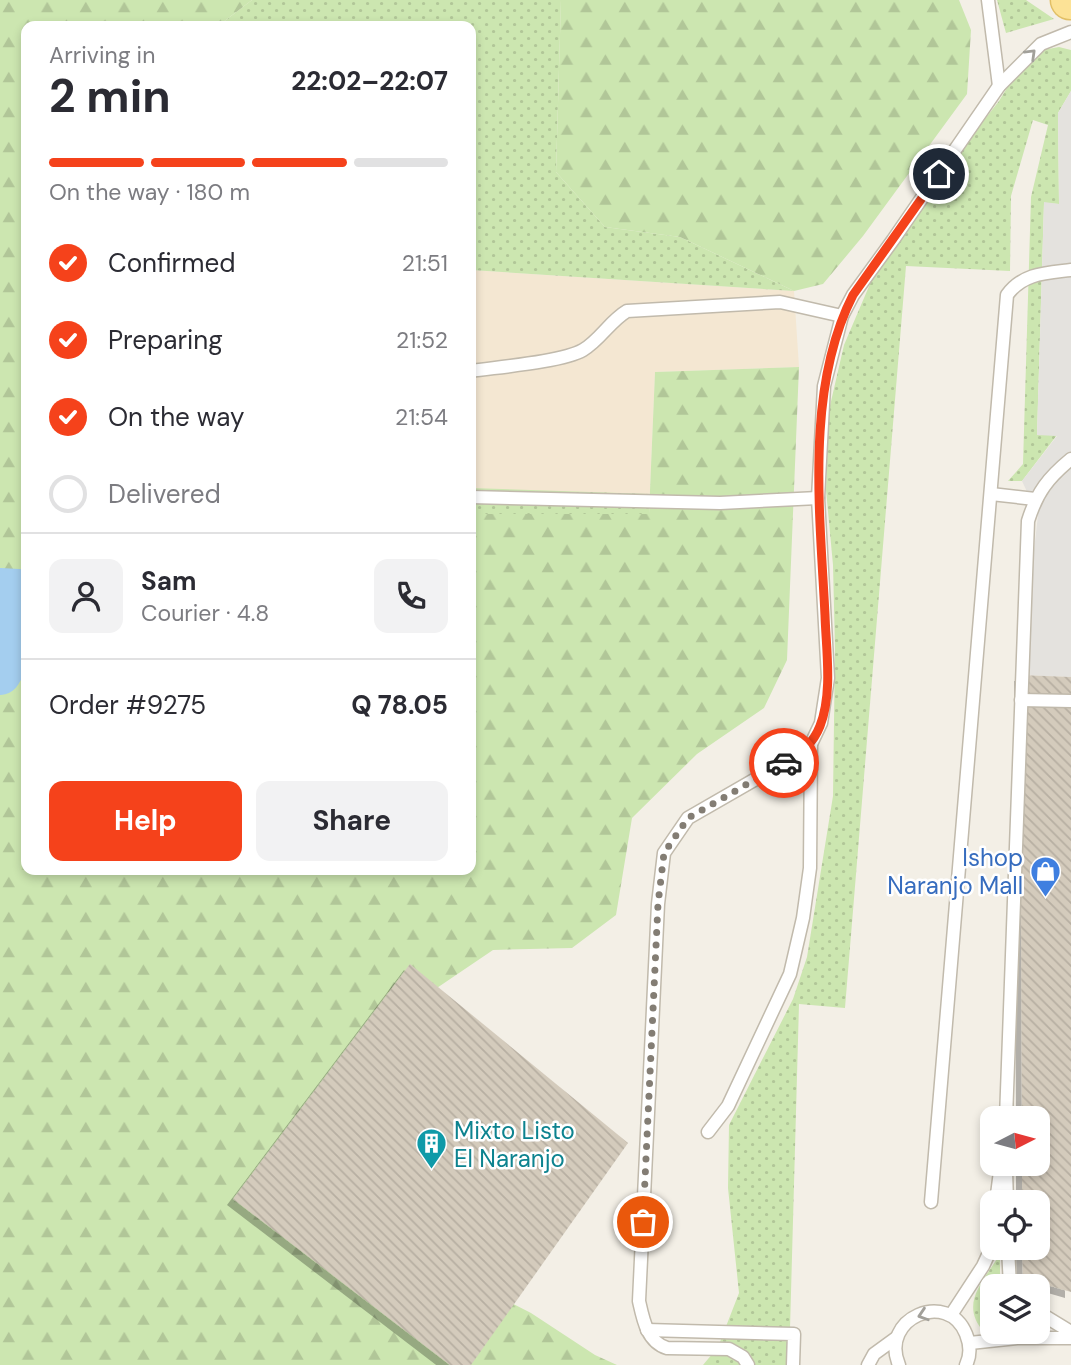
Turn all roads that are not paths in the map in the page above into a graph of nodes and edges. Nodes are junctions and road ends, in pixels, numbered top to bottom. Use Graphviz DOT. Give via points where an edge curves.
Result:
graph roads {
  1 [pos="988,0"];
  2 [pos="1071,32"];
  3 [pos="999,86"];
  4 [pos="1071,270"];
  5 [pos="842,316"];
  6 [pos="476,370"];
  7 [pos="1071,458"];
  8 [pos="991,494"];
  9 [pos="476,497"];
  10 [pos="818,498"];
  11 [pos="1035,499"];
  12 [pos="1021,701"];
  13 [pos="1071,701"];
  14 [pos="811,744"];
  15 [pos="1006,1106"];
  16 [pos="708,1132"];
  17 [pos="931,1202"];
  18 [pos="985,1260"];
  19 [pos="951,1315"];
  20 [pos="1050,1319"];
  21 [pos="647,1330"];
  22 [pos="1071,1332"];
  23 [pos="896,1338"];
  24 [pos="1071,1338"];
  25 [pos="970,1343"];
  26 [pos="748,1365"];
  27 [pos="793,1365"];
  28 [pos="868,1365"];
  29 [pos="899,1365"];
  30 [pos="966,1365"];
  1 -- 3 [label="lane"];
  3 -- 2 [label="lane, one-way" via="1041,44"];
  3 -- 5 [label="lane"];
  4 -- 8 [label="lane" via="1027,278 1015,283 1007,295"];
  5 -- 6 [label="lane" via="780,302 627,311 583,350"];
  5 -- 10 [label="lane" via="824,386"];
  7 -- 11 [label="lane"];
  8 -- 11 [label="lane"];
  8 -- 17 [label="lane"];
  9 -- 10 [label="lane" via="720,503"];
  10 -- 14 [label="lane" via="828,678 821,723"];
  11 -- 12 [label="lane" via="1028,521"];
  12 -- 13 [label="lane"];
  12 -- 15 [label="lane"];
  14 -- 16 [label="lane" via="810,868 790,974 727,1106"];
  14 -- 21 [label="lane" via="688,818 664,853 639,1301"];
  18 -- 19 [label="lane"];
  19 -- 23 [label="lane, one-way" via="935,1311 918,1314 904,1323"];
  19 -- 25 [label="lane" via="964,1327"];
  20 -- 22 [label="lane"];
  21 -- 26 [label="lane" via="658,1345 729,1349"];
  21 -- 27 [label="lane" via="794,1334"];
  23 -- 28 [label="lane" via="874,1354"];
  23 -- 29 [label="lane"];
  24 -- 25 [label="lane"];
  25 -- 30 [label="lane"];
}
